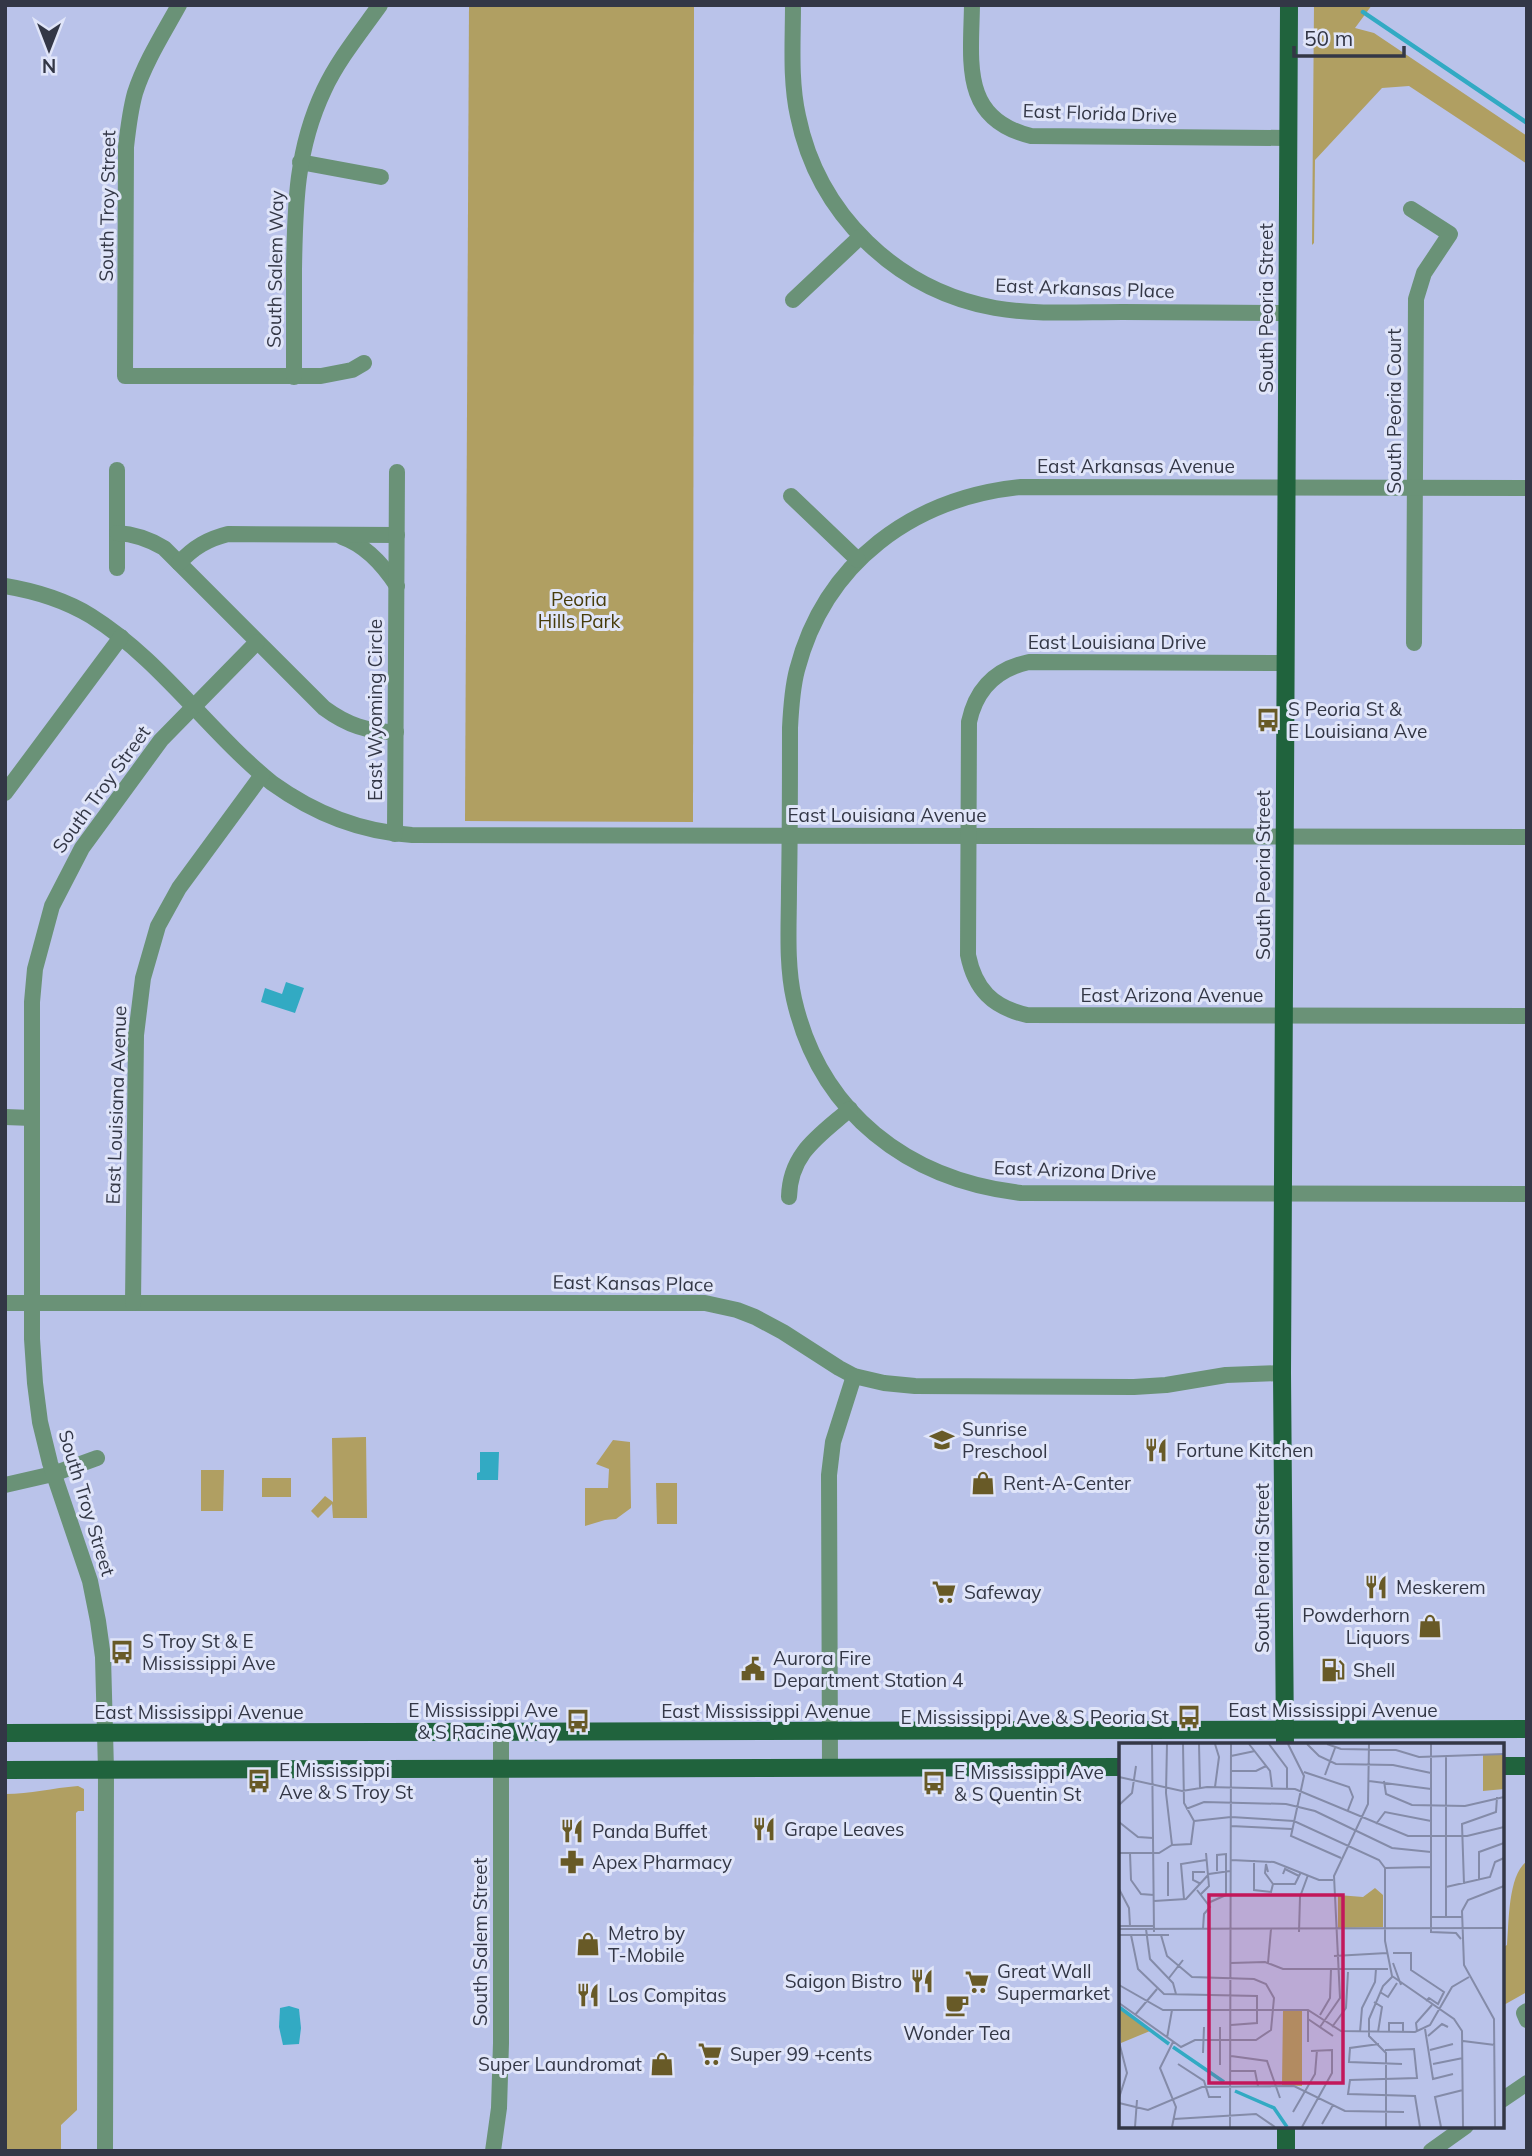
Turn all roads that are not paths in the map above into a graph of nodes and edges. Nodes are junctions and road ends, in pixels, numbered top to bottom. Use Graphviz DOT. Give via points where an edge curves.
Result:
graph roads {
  1 [pos="179,5"];
  2 [pos="380,5"];
  3 [pos="793,5"];
  4 [pos="972,5"];
  5 [pos="1289,5"];
  6 [pos="1287,138"];
  7 [pos="300,162"];
  8 [pos="381,177"];
  9 [pos="1411,209"];
  10 [pos="860,237"];
  11 [pos="793,300"];
  12 [pos="1287,313"];
  13 [pos="364,363"];
  14 [pos="125,376"];
  15 [pos="294,377"];
  16 [pos="117,470"];
  17 [pos="397,472"];
  18 [pos="1286,488"];
  19 [pos="1414,488"];
  20 [pos="1527,488"];
  21 [pos="791,496"];
  22 [pos="117,533"];
  23 [pos="337,535"];
  24 [pos="397,535"];
  25 [pos="858,560"];
  26 [pos="179,563"];
  27 [pos="117,568"];
  28 [pos="5,586"];
  29 [pos="397,586"];
  30 [pos="121,637"];
  31 [pos="257,642"];
  32 [pos="1414,643"];
  33 [pos="1285,663"];
  34 [pos="193,706"];
  35 [pos="396,732"];
  36 [pos="262,775"];
  37 [pos="5,793"];
  38 [pos="396,834"];
  39 [pos="789,836"];
  40 [pos="968,836"];
  41 [pos="1527,837"];
  42 [pos="1284,838"];
  43 [pos="1283,1016"];
  44 [pos="1527,1016"];
  45 [pos="849,1109"];
  46 [pos="5,1117"];
  47 [pos="32,1118"];
  48 [pos="1527,1194"];
  49 [pos="1282,1195"];
  50 [pos="789,1197"];
  51 [pos="5,1303"];
  52 [pos="32,1303"];
  53 [pos="133,1303"];
  54 [pos="1282,1373"];
  55 [pos="854,1376"];
  56 [pos="97,1458"];
  57 [pos="53,1474"];
  58 [pos="5,1485"];
  59 [pos="1527,1730"];
  60 [pos="830,1731"];
  61 [pos="501,1732"];
  62 [pos="5,1733"];
  63 [pos="105,1733"];
  64 [pos="1284,1738"];
  65 [pos="1504,1766"];
  66 [pos="1527,1766"];
  67 [pos="1119,1767"];
  68 [pos="830,1768"];
  69 [pos="501,1769"];
  70 [pos="5,1770"];
  71 [pos="106,1770"];
  72 [pos="1527,2011"];
  73 [pos="1527,2020"];
  74 [pos="1527,2083"];
  75 [pos="1504,2099"];
  76 [pos="1286,2128"];
  77 [pos="1463,2128"];
  78 [pos="105,2151"];
  79 [pos="493,2151"];
  80 [pos="1286,2151"];
  81 [pos="1431,2151"];
  1 -- 14 [label="street, South Troy Street" via="147,63 130,115"];
  2 -- 7 [label="street, South Salem Way" via="325,88"];
  3 -- 10 [label="street, East Arkansas Place" via="794,89 803,139 823,185"];
  4 -- 6 [label="street, East Florida Drive" via="974,86 988,114 1014,132 1031,136"];
  5 -- 6 [label="main road, South Peoria Street"];
  6 -- 12 [label="main road, South Peoria Street"];
  7 -- 8 [label="street"];
  7 -- 15 [label="street, South Salem Way" via="295,202"];
  9 -- 19 [label="street, South Peoria Court" via="1450,234 1424,273 1416,299"];
  10 -- 11 [label="street"];
  10 -- 12 [label="street, East Arkansas Place" via="913,279 996,309"];
  12 -- 18 [label="main road, South Peoria Street"];
  13 -- 15 [label="street, South Salem Way" via="341,373"];
  14 -- 15 [label="street, South Salem Way"];
  16 -- 22 [label="street"];
  17 -- 24 [label="street, East Wyoming Circle"];
  18 -- 19 [label="street, East Arkansas Avenue"];
  18 -- 25 [label="street, East Arkansas Avenue" via="996,489 935,507 891,532"];
  18 -- 33 [label="main road, South Peoria Street"];
  19 -- 20 [label="street, East Arkansas Avenue"];
  19 -- 32 [label="street, South Peoria Court"];
  21 -- 25 [label="street"];
  22 -- 26 [label="street" via="149,540"];
  22 -- 27 [label="street"];
  23 -- 24 [label="street"];
  23 -- 26 [label="street" via="228,534 202,543"];
  23 -- 29 [label="street" via="366,550"];
  24 -- 29 [label="street, East Wyoming Circle"];
  25 -- 39 [label="street, East Arizona Drive" via="827,600 797,670 790,728"];
  26 -- 31 [label="street"];
  28 -- 30 [label="street, East Louisiana Avenue" via="68,604"];
  29 -- 35 [label="street, East Wyoming Circle"];
  30 -- 34 [label="street, East Louisiana Avenue"];
  30 -- 37 [label="street"];
  31 -- 34 [label="street, South Troy Street"];
  31 -- 35 [label="street" via="337,718 375,732"];
  33 -- 40 [label="street, East Louisiana Drive" via="1029,662 999,673 979,692 969,722"];
  33 -- 42 [label="main road, South Peoria Street"];
  34 -- 36 [label="street, East Louisiana Avenue"];
  34 -- 47 [label="street, South Troy Street" via="146,759 82,848 52,906 35,969"];
  35 -- 38 [label="street, East Wyoming Circle"];
  36 -- 38 [label="street, East Louisiana Avenue" via="326,815"];
  36 -- 53 [label="street, East Louisiana Avenue" via="178,888 158,926 145,967 136,1035"];
  38 -- 39 [label="street, East Louisiana Avenue"];
  39 -- 40 [label="street, East Louisiana Avenue"];
  39 -- 45 [label="street, East Arizona Drive" via="794,998 810,1047"];
  40 -- 42 [label="street, East Louisiana Avenue"];
  40 -- 43 [label="street, East Arizona Avenue" via="968,954 978,984 1001,1006 1027,1015"];
  41 -- 42 [label="street, East Louisiana Avenue"];
  42 -- 43 [label="main road, South Peoria Street"];
  43 -- 44 [label="street, East Arizona Avenue"];
  43 -- 49 [label="main road, South Peoria Street"];
  45 -- 49 [label="street, East Arizona Drive" via="879,1138 922,1166 995,1190"];
  45 -- 50 [label="street" via="797,1161"];
  46 -- 47 [label="street"];
  47 -- 52 [label="street, South Troy Street"];
  48 -- 49 [label="street, East Arizona Drive"];
  49 -- 54 [label="main road, South Peoria Street"];
  51 -- 52 [label="street, East Kansas Place"];
  52 -- 53 [label="street, East Kansas Place"];
  52 -- 57 [label="street, South Troy Street" via="37,1401"];
  53 -- 55 [label="street, East Kansas Place" via="705,1303 755,1317"];
  54 -- 55 [label="street, East Kansas Place" via="1134,1387 915,1386"];
  54 -- 64 [label="main road, South Peoria Street"];
  55 -- 60 [label="street" via="833,1442 829,1475"];
  56 -- 57 [label="street"];
  57 -- 58 [label="street"];
  57 -- 63 [label="street, South Troy Street" via="83,1555 96,1607 103,1651"];
  59 -- 64 [label="main road, East Mississippi Avenue"];
  60 -- 61 [label="main road, East Mississippi Avenue"];
  60 -- 64 [label="main road, East Mississippi Avenue"];
  60 -- 68 [label="street"];
  61 -- 63 [label="main road, East Mississippi Avenue"];
  61 -- 69 [label="street, South Salem Street"];
  62 -- 63 [label="main road, East Mississippi Avenue"];
  63 -- 71 [label="street, South Troy Street"];
  65 -- 66 [label="main road"];
  67 -- 68 [label="main road"];
  68 -- 69 [label="main road"];
  69 -- 71 [label="main road"];
  69 -- 79 [label="street, South Salem Street" via="501,2043"];
  70 -- 71 [label="main road"];
  71 -- 78 [label="street, South Troy Street"];
  72 -- 73 [label="street"];
  74 -- 75 [label="street"];
  76 -- 80 [label="main road"];
  77 -- 81 [label="street"];
}
